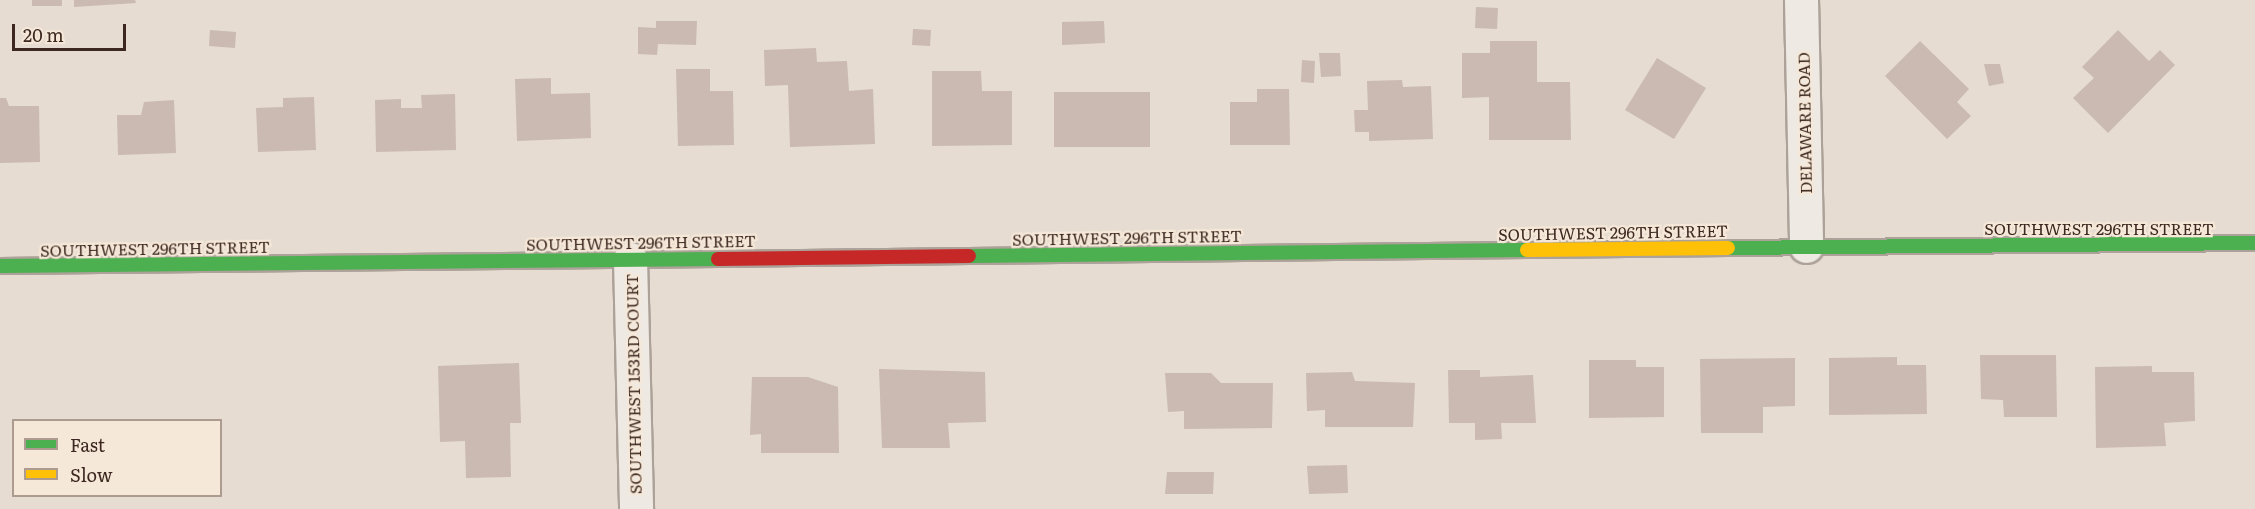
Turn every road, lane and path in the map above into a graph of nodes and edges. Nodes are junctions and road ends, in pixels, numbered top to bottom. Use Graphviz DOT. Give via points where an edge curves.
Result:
graph roads {
  1 [pos="1801,0"];
  2 [pos="2255,243"];
  3 [pos="1806,246"];
  4 [pos="630,259"];
  5 [pos="0,266"];
  6 [pos="636,509"];
  1 -- 3 [label="street, DELAWARE ROAD"];
  2 -- 3 [label="street, SOUTHWEST 296TH STREET"];
  3 -- 4 [label="street, SOUTHWEST 296TH STREET"];
  4 -- 5 [label="street, SOUTHWEST 296TH STREET"];
  4 -- 6 [label="street, SOUTHWEST 153RD COURT"];
}
